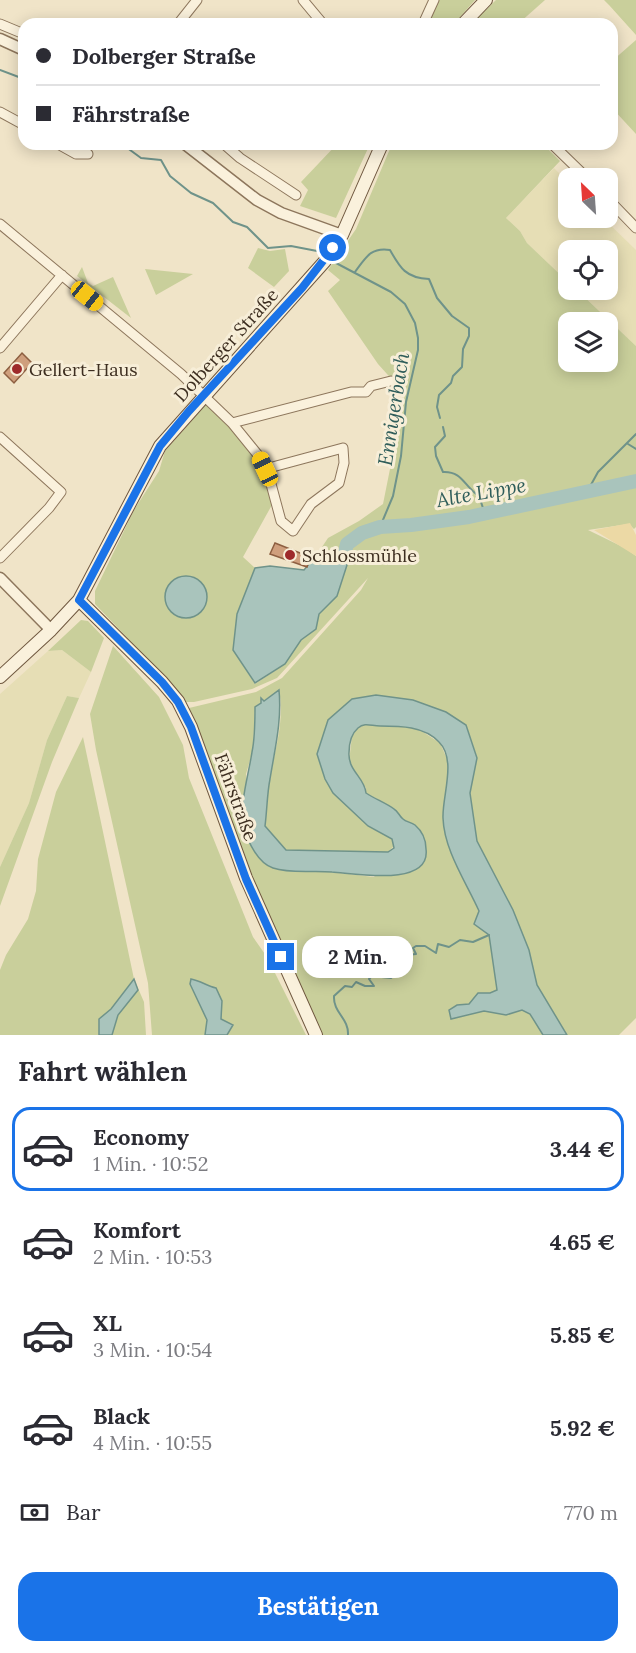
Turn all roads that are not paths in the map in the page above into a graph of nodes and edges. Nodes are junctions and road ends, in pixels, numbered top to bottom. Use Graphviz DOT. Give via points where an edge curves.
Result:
graph roads {
  1 [pos="196,0"];
  2 [pos="303,0"];
  3 [pos="434,0"];
  4 [pos="486,0"];
  5 [pos="182,18"];
  6 [pos="318,18"];
  7 [pos="426,18"];
  8 [pos="469,18"];
  9 [pos="0,24"];
  10 [pos="18,32"];
  11 [pos="0,39"];
  12 [pos="18,47"];
  13 [pos="0,112"];
  14 [pos="18,122"];
  15 [pos="69,150"];
  16 [pos="193,150"];
  17 [pos="231,150"];
  18 [pos="379,150"];
  19 [pos="558,150"];
  20 [pos="88,153"];
  21 [pos="577,168"];
  22 [pos="296,195"];
  23 [pos="618,209"];
  24 [pos="0,224"];
  25 [pos="636,228"];
  26 [pos="342,235"];
  27 [pos="62,275"];
  28 [pos="0,348"];
  29 [pos="391,381"];
  30 [pos="205,395"];
  31 [pos="232,423"];
  32 [pos="0,437"];
  33 [pos="265,469"];
  34 [pos="0,558"];
  35 [pos="0,578"];
  36 [pos="79,600"];
  37 [pos="51,630"];
  38 [pos="0,677"];
  39 [pos="316,1035"];
  1 -- 5 [label="street"];
  2 -- 6 [label="street"];
  3 -- 7 [label="street"];
  4 -- 8 [label="main road"];
  9 -- 10 [label="street"];
  11 -- 12 [label="street"];
  13 -- 14 [label="street"];
  15 -- 20 [label="street"];
  16 -- 26 [label="street" via="257,200"];
  17 -- 22 [label="street"];
  18 -- 26 [label="main road, Dolberger Straße"];
  19 -- 21 [label="street"];
  23 -- 25 [label="street"];
  24 -- 27 [label="street"];
  26 -- 30 [label="main road, Dolberger Straße" via="326,261"];
  27 -- 28 [label="street"];
  27 -- 30 [label="street"];
  29 -- 31 [label="street" via="371,386 366,392 351,392"];
  30 -- 31 [label="street"];
  30 -- 36 [label="main road, Dolberger Straße" via="156,454"];
  31 -- 33 [label="street" via="258,454"];
  32 -- 34 [label="street" via="61,492"];
  33 -- 33 [label="street" via="306,458 343,448 339,483 311,504 293,531 281,521"];
  35 -- 37 [label="street"];
  36 -- 37 [label="main road, Dolberger Straße"];
  36 -- 39 [label="main road, Fährstraße" via="149,668 181,706 246,879"];
  37 -- 38 [label="main road, Dolberger Straße"];
}
